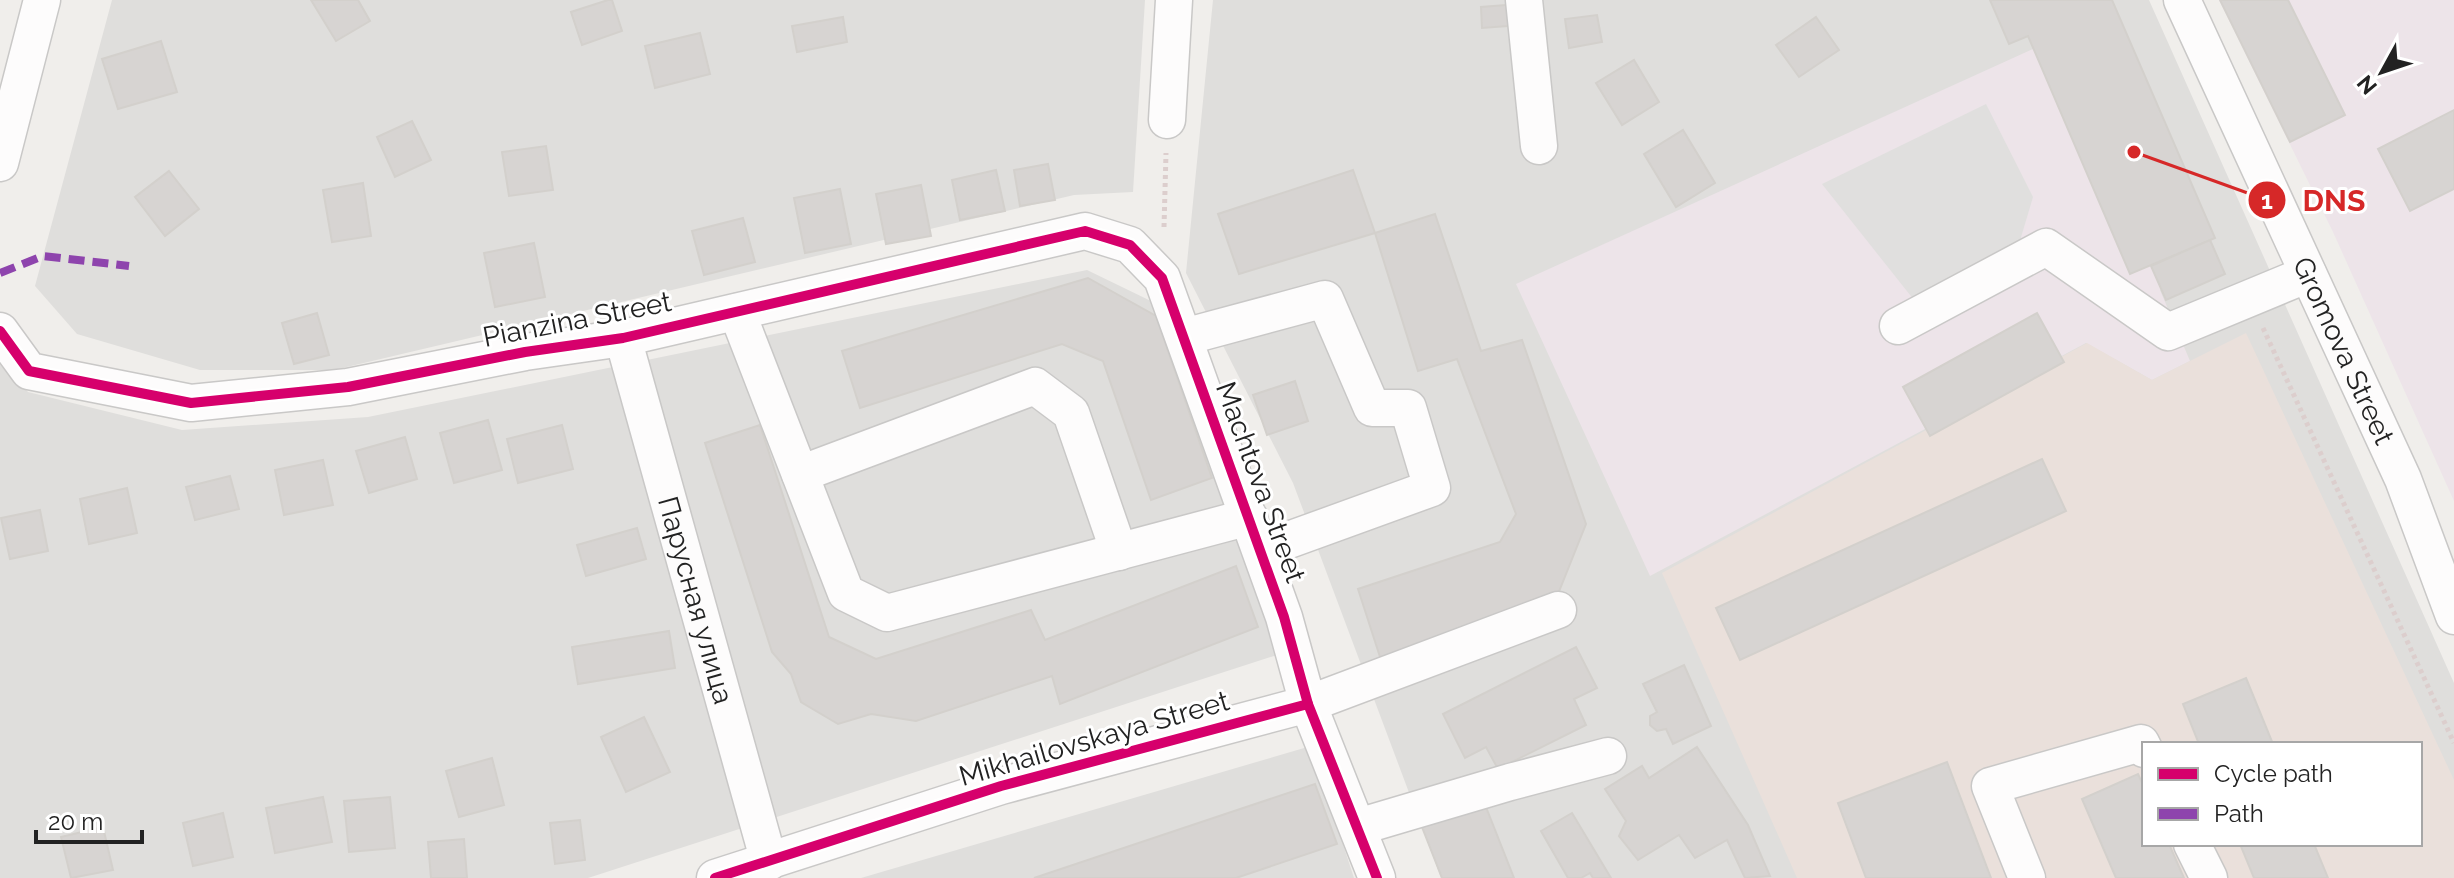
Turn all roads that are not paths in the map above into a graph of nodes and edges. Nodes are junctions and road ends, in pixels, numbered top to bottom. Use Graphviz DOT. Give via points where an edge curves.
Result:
graph roads {
  1 [pos="42,0"];
  2 [pos="1174,0"];
  3 [pos="1524,0"];
  4 [pos="2182,0"];
  5 [pos="1167,120"];
  6 [pos="1539,146"];
  7 [pos="0,163"];
  8 [pos="2308,274"];
  9 [pos="1162,278"];
  10 [pos="737,312"];
  11 [pos="1898,326"];
  12 [pos="0,331"];
  13 [pos="1184,337"];
  14 [pos="623,338"];
  15 [pos="800,474"];
  16 [pos="1255,534"];
  17 [pos="1119,552"];
  18 [pos="1558,610"];
  19 [pos="2454,616"];
  20 [pos="1308,704"];
  21 [pos="2142,745"];
  22 [pos="1608,756"];
  23 [pos="1358,827"];
  24 [pos="2193,846"];
  25 [pos="769,862"];
  26 [pos="715,878"];
  27 [pos="1377,878"];
  28 [pos="2027,878"];
  29 [pos="2209,878"];
  1 -- 7 [label="street"];
  2 -- 5 [label="street"];
  3 -- 6 [label="street"];
  4 -- 8 [label="street, Gromova Street"];
  8 -- 11 [label="street" via="2168,332 2046,247"];
  8 -- 19 [label="street, Gromova Street" via="2403,479"];
  9 -- 10 [label="street, Pianzina Street" via="1130,245 1085,231"];
  9 -- 13 [label="street, Machtova Street"];
  10 -- 14 [label="street, Pianzina Street"];
  10 -- 15 [label="street"];
  12 -- 14 [label="street, Pianzina Street" via="29,371 191,403 348,387"];
  13 -- 16 [label="street, Machtova Street"];
  13 -- 16 [label="street" via="1325,299 1372,408 1408,408 1432,488"];
  14 -- 25 [label="street, Парусная улица"];
  15 -- 17 [label="street" via="846,593 887,613"];
  15 -- 17 [label="street" via="1035,386 1071,413"];
  16 -- 17 [label="street"];
  16 -- 20 [label="street, Machtova Street"];
  18 -- 20 [label="street, Mikhailovskaya Street"];
  20 -- 23 [label="street"];
  20 -- 25 [label="street, Mikhailovskaya Street" via="1001,786"];
  21 -- 28 [label="street" via="1990,786"];
  22 -- 23 [label="street"];
  23 -- 27 [label="street"];
  24 -- 29 [label="street"];
  25 -- 26 [label="street, Mikhailovskaya Street"];
}
